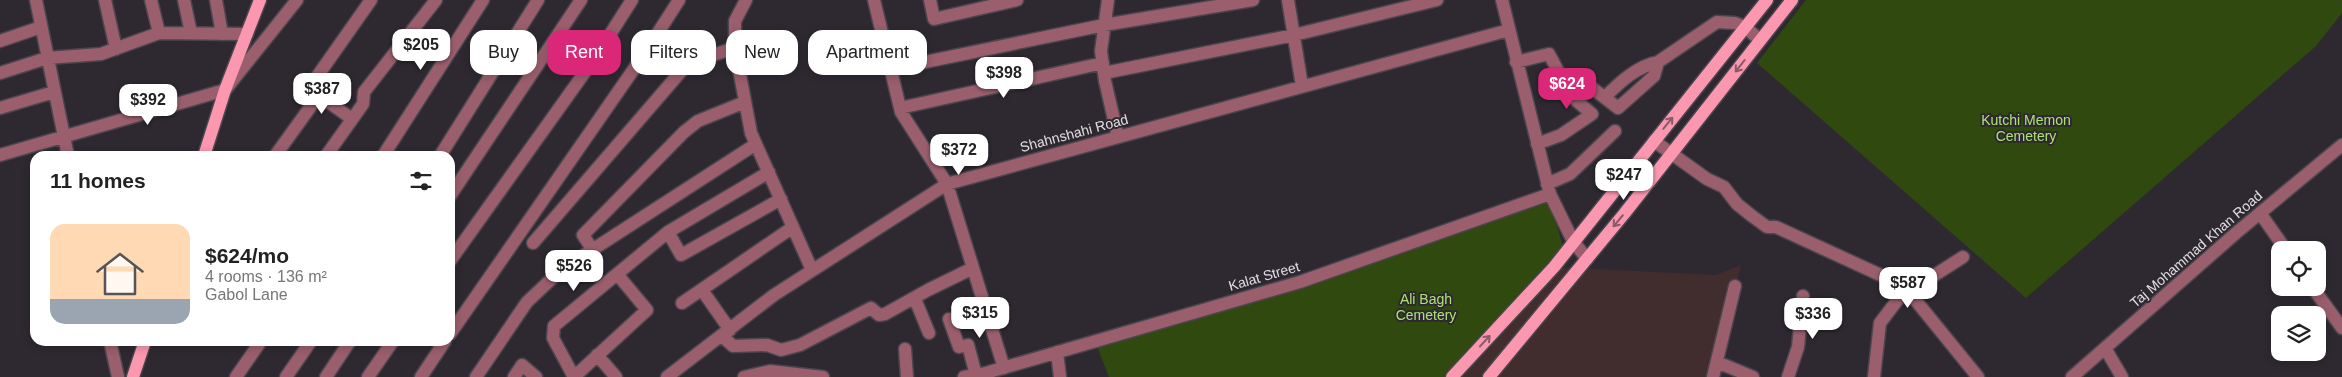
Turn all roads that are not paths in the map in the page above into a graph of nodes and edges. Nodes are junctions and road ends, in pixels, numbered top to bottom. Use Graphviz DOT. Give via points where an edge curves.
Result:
graph roads {
  1 [pos="36,0"];
  2 [pos="104,0"];
  3 [pos="151,0"];
  4 [pos="184,0"];
  5 [pos="216,0"];
  6 [pos="260,0"];
  7 [pos="297,0"];
  8 [pos="372,0"];
  9 [pos="436,0"];
  10 [pos="483,0"];
  11 [pos="538,0"];
  12 [pos="581,0"];
  13 [pos="632,0"];
  14 [pos="679,0"];
  15 [pos="746,0"];
  16 [pos="874,0"];
  17 [pos="930,0"];
  18 [pos="1017,0"];
  19 [pos="1108,0"];
  20 [pos="1253,0"];
  21 [pos="1288,0"];
  22 [pos="1437,0"];
  23 [pos="1502,0"];
  24 [pos="1767,0"];
  25 [pos="1792,0"];
  26 [pos="1104,25"];
  27 [pos="41,27"];
  28 [pos="1745,27"];
  29 [pos="735,30"];
  30 [pos="881,30"];
  31 [pos="1509,30"];
  32 [pos="159,33"];
  33 [pos="190,33"];
  34 [pos="222,34"];
  35 [pos="247,34"];
  36 [pos="1294,35"];
  37 [pos="1760,40"];
  38 [pos="0,41"];
  39 [pos="116,49"];
  40 [pos="726,51"];
  41 [pos="47,58"];
  42 [pos="927,62"];
  43 [pos="1516,62"];
  44 [pos="1658,62"];
  45 [pos="1103,68"];
  46 [pos="0,73"];
  47 [pos="740,75"];
  48 [pos="892,75"];
  49 [pos="1302,86"];
  50 [pos="1566,86"];
  51 [pos="225,90"];
  52 [pos="54,92"];
  53 [pos="319,95"];
  54 [pos="1605,98"];
  55 [pos="745,102"];
  56 [pos="0,108"];
  57 [pos="900,108"];
  58 [pos="352,119"];
  59 [pos="1615,131"];
  60 [pos="63,135"];
  61 [pos="1118,137"];
  62 [pos="1654,141"];
  63 [pos="756,144"];
  64 [pos="1537,144"];
  65 [pos="2342,145"];
  66 [pos="67,151"];
  67 [pos="206,151"];
  68 [pos="279,151"];
  69 [pos="330,151"];
  70 [pos="386,151"];
  71 [pos="443,151"];
  72 [pos="1671,154"];
  73 [pos="0,155"];
  74 [pos="769,172"];
  75 [pos="947,184"];
  76 [pos="455,189"];
  77 [pos="1548,189"];
  78 [pos="781,199"];
  79 [pos="2260,213"];
  80 [pos="793,227"];
  81 [pos="668,232"];
  82 [pos="1573,241"];
  83 [pos="2280,241"];
  84 [pos="533,244"];
  85 [pos="592,249"];
  86 [pos="455,254"];
  87 [pos="1963,258"];
  88 [pos="1586,259"];
  89 [pos="973,268"];
  90 [pos="812,270"];
  91 [pos="616,274"];
  92 [pos="1736,286"];
  93 [pos="702,290"];
  94 [pos="1908,291"];
  95 [pos="1804,296"];
  96 [pos="2319,296"];
  97 [pos="915,299"];
  98 [pos="682,304"];
  99 [pos="948,320"];
  100 [pos="455,327"];
  101 [pos="2342,328"];
  102 [pos="726,333"];
  103 [pos="929,333"];
  104 [pos="111,346"];
  105 [pos="143,346"];
  106 [pos="258,346"];
  107 [pos="308,346"];
  108 [pos="347,346"];
  109 [pos="390,346"];
  110 [pos="442,346"];
  111 [pos="2105,348"];
  112 [pos="905,349"];
  113 [pos="1057,352"];
  114 [pos="597,355"];
  115 [pos="1717,362"];
  116 [pos="1004,368"];
  117 [pos="976,376"];
  118 [pos="118,377"];
  119 [pos="133,377"];
  120 [pos="236,377"];
  121 [pos="286,377"];
  122 [pos="326,377"];
  123 [pos="368,377"];
  124 [pos="420,377"];
  125 [pos="476,377"];
  126 [pos="514,377"];
  127 [pos="536,377"];
  128 [pos="574,377"];
  129 [pos="616,377"];
  130 [pos="667,377"];
  131 [pos="744,377"];
  132 [pos="823,377"];
  133 [pos="907,377"];
  134 [pos="1060,377"];
  135 [pos="1452,377"];
  136 [pos="1489,377"];
  137 [pos="1713,377"];
  138 [pos="1753,377"];
  139 [pos="1788,377"];
  140 [pos="1874,377"];
  141 [pos="1978,377"];
  142 [pos="2072,377"];
  143 [pos="2122,377"];
  1 -- 27 [label="street"];
  2 -- 39 [label="street"];
  3 -- 32 [label="street"];
  4 -- 33 [label="street"];
  5 -- 34 [label="street"];
  6 -- 35 [label="main road"];
  7 -- 51 [label="street"];
  8 -- 53 [label="street" via="309,88"];
  9 -- 58 [label="street" via="364,92 363,104"];
  10 -- 70 [label="street"];
  11 -- 71 [label="street"];
  12 -- 76 [label="street"];
  13 -- 86 [label="street" via="595,58"];
  14 -- 100 [label="street"];
  15 -- 29 [label="street" via="735,21"];
  16 -- 30 [label="street"];
  17 -- 18 [label="street" via="934,19"];
  19 -- 26 [label="street"];
  20 -- 26 [label="street"];
  21 -- 36 [label="street"];
  22 -- 36 [label="street"];
  23 -- 31 [label="street"];
  24 -- 28 [label="main road"];
  25 -- 37 [label="main road"];
  26 -- 42 [label="street"];
  26 -- 45 [label="street"];
  27 -- 38 [label="street"];
  27 -- 41 [label="street"];
  28 -- 37 [label="street"];
  28 -- 44 [label="street" via="1716,22"];
  62 -- 28 [label="main road, one-way"];
  31 -- 43 [label="street"];
  31 -- 49 [label="street, Shahnshahi Road"];
  32 -- 33 [label="street"];
  32 -- 39 [label="street"];
  33 -- 34 [label="street"];
  34 -- 35 [label="street"];
  35 -- 51 [label="main road"];
  36 -- 45 [label="street"];
  36 -- 49 [label="street"];
  37 -- 72 [label="main road, one-way"];
  39 -- 41 [label="street" via="101,54"];
  40 -- 84 [label="street" via="697,60 683,69"];
  41 -- 46 [label="street"];
  41 -- 52 [label="street"];
  43 -- 50 [label="street" via="1549,54"];
  43 -- 64 [label="street"];
  44 -- 54 [label="street" via="1648,64"];
  44 -- 54 [label="street" via="1654,76 1618,108"];
  45 -- 57 [label="street"];
  45 -- 61 [label="street"];
  47 -- 55 [label="street"];
  48 -- 57 [label="street"];
  49 -- 61 [label="street, Shahnshahi Road"];
  50 -- 54 [label="street" via="1578,77"];
  50 -- 64 [label="street" via="1592,114 1560,135"];
  51 -- 60 [label="street"];
  51 -- 67 [label="main road"];
  52 -- 56 [label="street"];
  52 -- 60 [label="street"];
  53 -- 58 [label="street"];
  53 -- 68 [label="street"];
  55 -- 63 [label="street"];
  55 -- 85 [label="street" via="698,121 684,132 583,235"];
  57 -- 75 [label="street"];
  58 -- 69 [label="street"];
  59 -- 77 [label="street, Kalat Street" via="1570,174"];
  60 -- 66 [label="street"];
  60 -- 73 [label="street"];
  61 -- 75 [label="street, Shahnshahi Road"];
  62 -- 72 [label="street"];
  62 -- 82 [label="main road"];
  63 -- 74 [label="street"];
  63 -- 85 [label="street"];
  64 -- 77 [label="street"];
  65 -- 79 [label="street, Taj Mohammad Khan Road"];
  72 -- 88 [label="main road, one-way"];
  72 -- 94 [label="street" via="1706,179 1724,187 1737,204 1767,227 1776,228 1900,284"];
  74 -- 78 [label="street"];
  74 -- 81 [label="street"];
  75 -- 89 [label="street"];
  75 -- 90 [label="street, Shahnshahi Road"];
  77 -- 82 [label="street"];
  77 -- 113 [label="street, Kalat Street" via="1300,282"];
  78 -- 80 [label="street"];
  78 -- 81 [label="street" via="681,255"];
  79 -- 83 [label="street"];
  79 -- 111 [label="street, Taj Mohammad Khan Road"];
  80 -- 90 [label="street"];
  80 -- 93 [label="street"];
  81 -- 91 [label="street"];
  82 -- 88 [label="street"];
  135 -- 82 [label="main road, one-way" via="1554,267"];
  85 -- 125 [label="street" via="561,270 527,302"];
  87 -- 94 [label="street"];
  88 -- 136 [label="main road"];
  89 -- 97 [label="street"];
  89 -- 116 [label="street"];
  90 -- 102 [label="street, Shahnshahi Road" via="774,294"];
  91 -- 114 [label="street" via="647,310"];
  91 -- 128 [label="street" via="554,326 553,338"];
  92 -- 115 [label="street"];
  93 -- 98 [label="street"];
  93 -- 102 [label="street"];
  94 -- 140 [label="street" via="1898,298 1880,323"];
  94 -- 141 [label="street"];
  95 -- 139 [label="street" via="1798,347"];
  96 -- 101 [label="street"];
  97 -- 102 [label="street" via="885,314 879,315 871,308 800,345 781,350 767,345 733,346"];
  97 -- 103 [label="street"];
  99 -- 117 [label="street" via="959,347 968,345"];
  102 -- 130 [label="street, Shahnshahi Road"];
  104 -- 118 [label="street"];
  105 -- 119 [label="main road"];
  106 -- 120 [label="street"];
  107 -- 121 [label="street"];
  108 -- 122 [label="street"];
  109 -- 123 [label="street"];
  110 -- 124 [label="street"];
  111 -- 142 [label="street, Taj Mohammad Khan Road"];
  111 -- 143 [label="street"];
  112 -- 133 [label="street"];
  113 -- 116 [label="street, Kalat Street"];
  113 -- 134 [label="street"];
  114 -- 128 [label="street"];
  114 -- 129 [label="street"];
  115 -- 137 [label="street"];
  115 -- 138 [label="street"];
  116 -- 117 [label="street, Kalat Street"];
  126 -- 127 [label="street" via="522,365"];
  131 -- 132 [label="street" via="770,371"];
}
